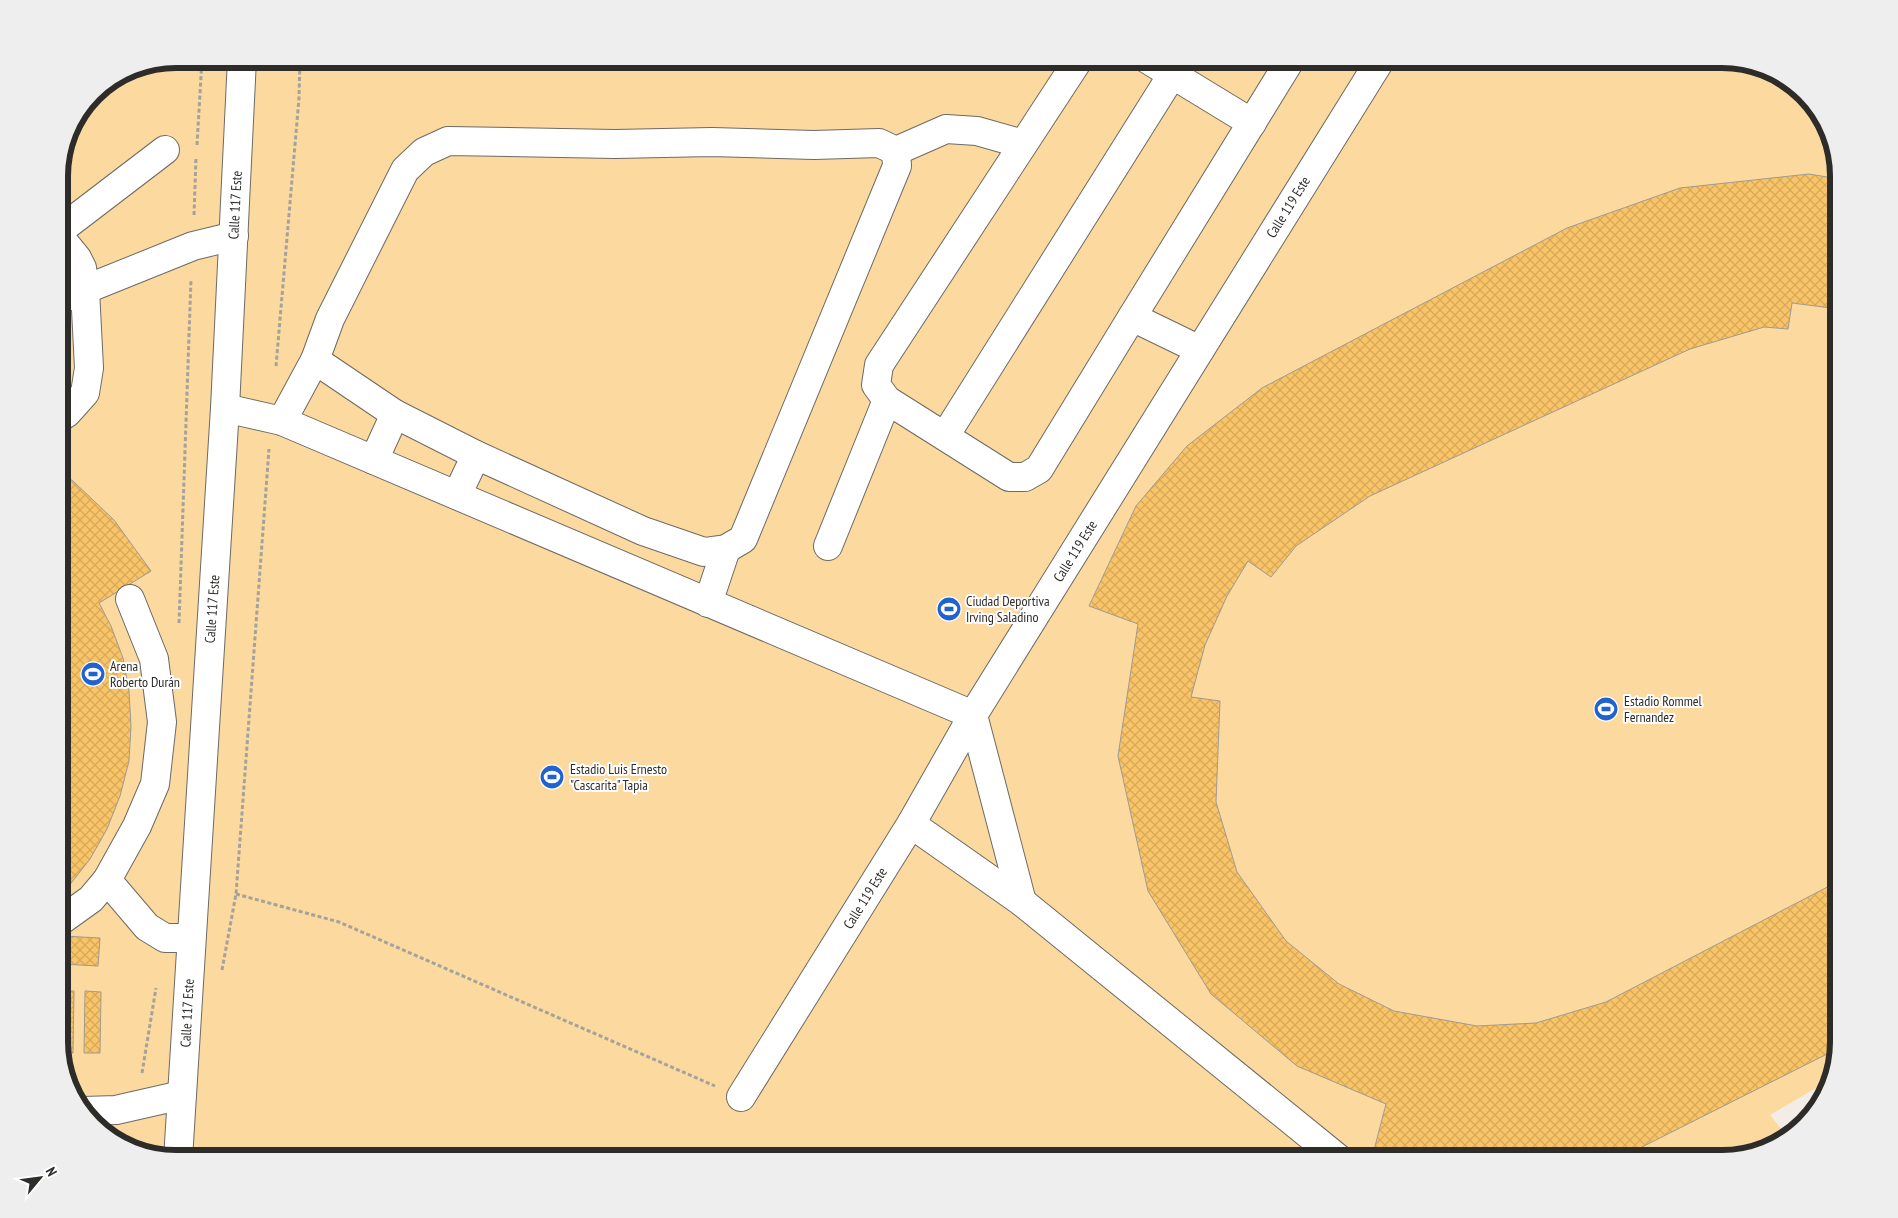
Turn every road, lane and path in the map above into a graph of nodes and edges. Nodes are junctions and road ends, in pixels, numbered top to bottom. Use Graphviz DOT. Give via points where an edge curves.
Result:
graph roads {
  1 [pos="1073,67"];
  2 [pos="1176,67"];
  3 [pos="1179,67"];
  4 [pos="1287,67"];
  5 [pos="1376,67"];
  6 [pos="201,68"];
  7 [pos="242,68"];
  8 [pos="300,68"];
  9 [pos="1252,123"];
  10 [pos="1023,144"];
  11 [pos="165,150"];
  12 [pos="896,151"];
  13 [pos="68,224"];
  14 [pos="234,236"];
  15 [pos="193,246"];
  16 [pos="68,247"];
  17 [pos="85,290"];
  18 [pos="68,297"];
  19 [pos="1132,317"];
  20 [pos="1200,350"];
  21 [pos="315,360"];
  22 [pos="276,372"];
  23 [pos="887,400"];
  24 [pos="225,408"];
  25 [pos="68,412"];
  26 [pos="394,414"];
  27 [pos="276,419"];
  28 [pos="945,436"];
  29 [pos="476,455"];
  30 [pos="374,460"];
  31 [pos="556,490"];
  32 [pos="457,495"];
  33 [pos="539,530"];
  34 [pos="643,531"];
  35 [pos="828,546"];
  36 [pos="726,549"];
  37 [pos="625,567"];
  38 [pos="130,599"];
  39 [pos="708,603"];
  40 [pos="178,630"];
  41 [pos="973,716"];
  42 [pos="910,824"];
  43 [pos="107,880"];
  44 [pos="1022,902"];
  45 [pos="68,916"];
  46 [pos="191,938"];
  47 [pos="156,987"];
  48 [pos="182,1095"];
  49 [pos="741,1097"];
  50 [pos="116,1110"];
  51 [pos="92,1111"];
  52 [pos="179,1150"];
  53 [pos="1328,1150"];
  1 -- 10 [label="street"];
  2 -- 28 [label="street"];
  3 -- 9 [label="street"];
  4 -- 9 [label="street"];
  5 -- 20 [label="street, Calle 119 Este"];
  6 -- 15 [label="path"];
  7 -- 14 [label="street, Calle 117 Este"];
  8 -- 22 [label="path"];
  9 -- 19 [label="street"];
  10 -- 12 [label="street" via="977,132 946,129"];
  10 -- 23 [label="street" via="879,365 876,385"];
  11 -- 13 [label="street"];
  12 -- 21 [label="street" via="879,143 448,141 424,152 405,170 330,319"];
  12 -- 36 [label="street" via="897,166 743,539"];
  14 -- 15 [label="street"];
  14 -- 24 [label="street, Calle 117 Este"];
  15 -- 17 [label="street"];
  15 -- 40 [label="path"];
  16 -- 17 [label="street" via="82,268"];
  17 -- 18 [label="street"];
  17 -- 25 [label="street" via="89,368 85,393"];
  19 -- 20 [label="street"];
  19 -- 28 [label="street" via="1039,469 1025,477 1009,477"];
  20 -- 41 [label="street, Calle 119 Este"];
  21 -- 26 [label="street"];
  21 -- 27 [label="street"];
  23 -- 28 [label="street"];
  23 -- 35 [label="street"];
  24 -- 27 [label="street"];
  24 -- 46 [label="street, Calle 117 Este"];
  26 -- 29 [label="street"];
  26 -- 30 [label="street"];
  27 -- 30 [label="street"];
  27 -- 49 [label="path" via="269,463 236,894 339,922"];
  29 -- 31 [label="street"];
  29 -- 32 [label="street"];
  30 -- 32 [label="street"];
  31 -- 33 [label="street"];
  31 -- 34 [label="street"];
  32 -- 33 [label="street"];
  33 -- 37 [label="street"];
  34 -- 36 [label="street" via="704,552"];
  34 -- 37 [label="street"];
  36 -- 39 [label="street"];
  37 -- 39 [label="street"];
  38 -- 43 [label="street" via="154,660 162,722 155,784 137,826"];
  39 -- 41 [label="street"];
  41 -- 42 [label="street, Calle 119 Este"];
  41 -- 44 [label="street"];
  42 -- 44 [label="street"];
  42 -- 49 [label="street, Calle 119 Este"];
  43 -- 45 [label="street" via="91,899"];
  43 -- 46 [label="street" via="146,927 165,938"];
  44 -- 53 [label="street"];
  46 -- 48 [label="street, Calle 117 Este"];
  47 -- 50 [label="path" via="141,1075"];
  48 -- 50 [label="street"];
  48 -- 52 [label="street, Calle 117 Este"];
  50 -- 51 [label="street"];
}
